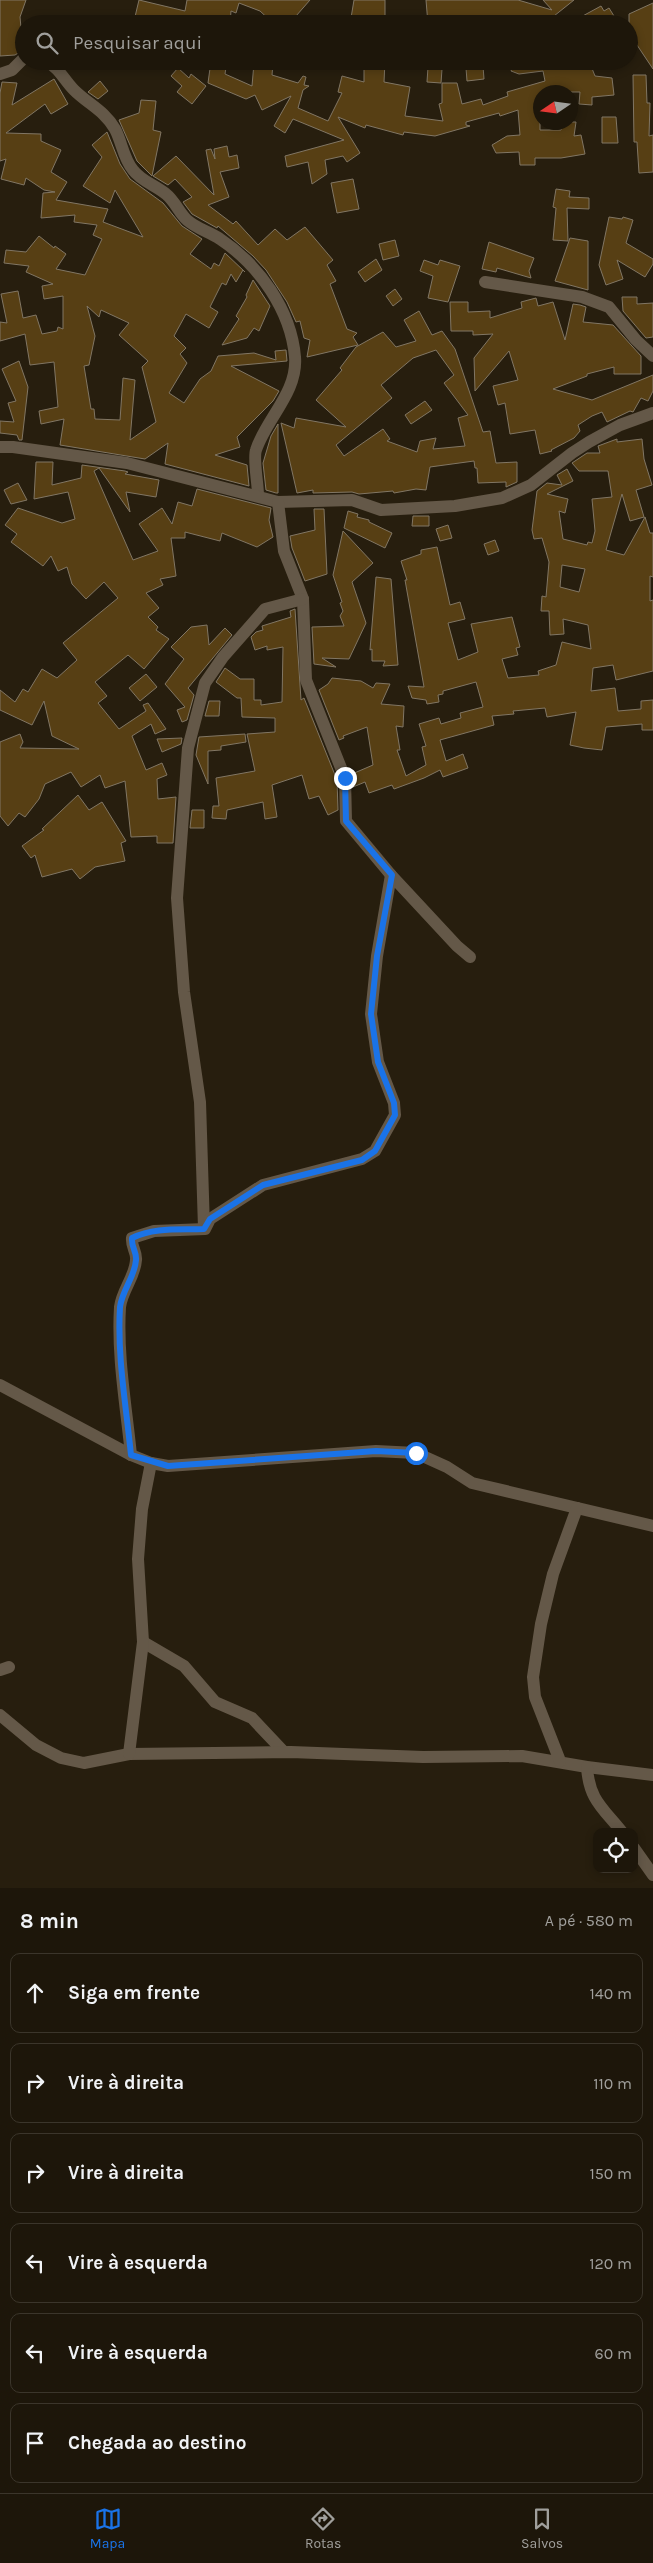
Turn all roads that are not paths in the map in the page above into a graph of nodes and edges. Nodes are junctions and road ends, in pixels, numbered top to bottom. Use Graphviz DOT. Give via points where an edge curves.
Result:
graph roads {
  1 [pos="15,67"];
  2 [pos="57,70"];
  3 [pos="0,74"];
  4 [pos="485,282"];
  5 [pos="653,356"];
  6 [pos="653,413"];
  7 [pos="0,447"];
  8 [pos="258,495"];
  9 [pos="278,502"];
  10 [pos="303,599"];
  11 [pos="392,875"];
  12 [pos="470,957"];
  13 [pos="204,1229"];
  14 [pos="0,1386"];
  15 [pos="131,1455"];
  16 [pos="151,1462"];
  17 [pos="577,1508"];
  18 [pos="653,1526"];
  19 [pos="143,1642"];
  20 [pos="0,1714"];
  21 [pos="284,1752"];
  22 [pos="129,1754"];
  23 [pos="560,1761"];
  24 [pos="587,1768"];
  25 [pos="653,1775"];
  26 [pos="619,1828"];
  27 [pos="638,1853"];
  28 [pos="653,1874"];
  1 -- 3 [label="street"];
  2 -- 8 [label="street" via="84,100 106,114 133,171 168,196 186,220 235,251 267,283 280,307 296,359 285,398 255,452"];
  4 -- 5 [label="street" via="582,297 609,306"];
  6 -- 9 [label="street" via="620,425 572,453 531,485 502,498 455,506 381,510 352,500"];
  7 -- 8 [label="street" via="13,446 127,463"];
  8 -- 9 [label="street"];
  9 -- 10 [label="street" via="284,551"];
  10 -- 11 [label="street" via="306,680 345,778 346,821"];
  10 -- 13 [label="street" via="265,609 223,657 205,683 188,748 177,898 184,992 200,1102"];
  11 -- 12 [label="street" via="456,946"];
  11 -- 13 [label="street" via="377,956 371,1014 378,1062 394,1103 395,1115 384,1138 375,1151 362,1160 263,1185 210,1219"];
  13 -- 15 [label="street" via="154,1231 132,1238 131,1245 137,1257 135,1270 120,1304 119,1352"];
  14 -- 15 [label="street"];
  15 -- 16 [label="street"];
  16 -- 17 [label="street" via="168,1466 376,1451 416,1453 472,1483"];
  16 -- 19 [label="street" via="142,1509 138,1559"];
  17 -- 18 [label="street"];
  17 -- 23 [label="street" via="553,1574 533,1677 535,1697"];
  19 -- 21 [label="street" via="184,1666 214,1702 252,1718"];
  19 -- 22 [label="street"];
  20 -- 22 [label="street" via="36,1746 62,1758 84,1762"];
  21 -- 22 [label="street"];
  21 -- 23 [label="street" via="522,1756"];
  23 -- 24 [label="street"];
  24 -- 25 [label="street"];
  24 -- 26 [label="street" via="588,1786 593,1797"];
  27 -- 28 [label="street"];
}
